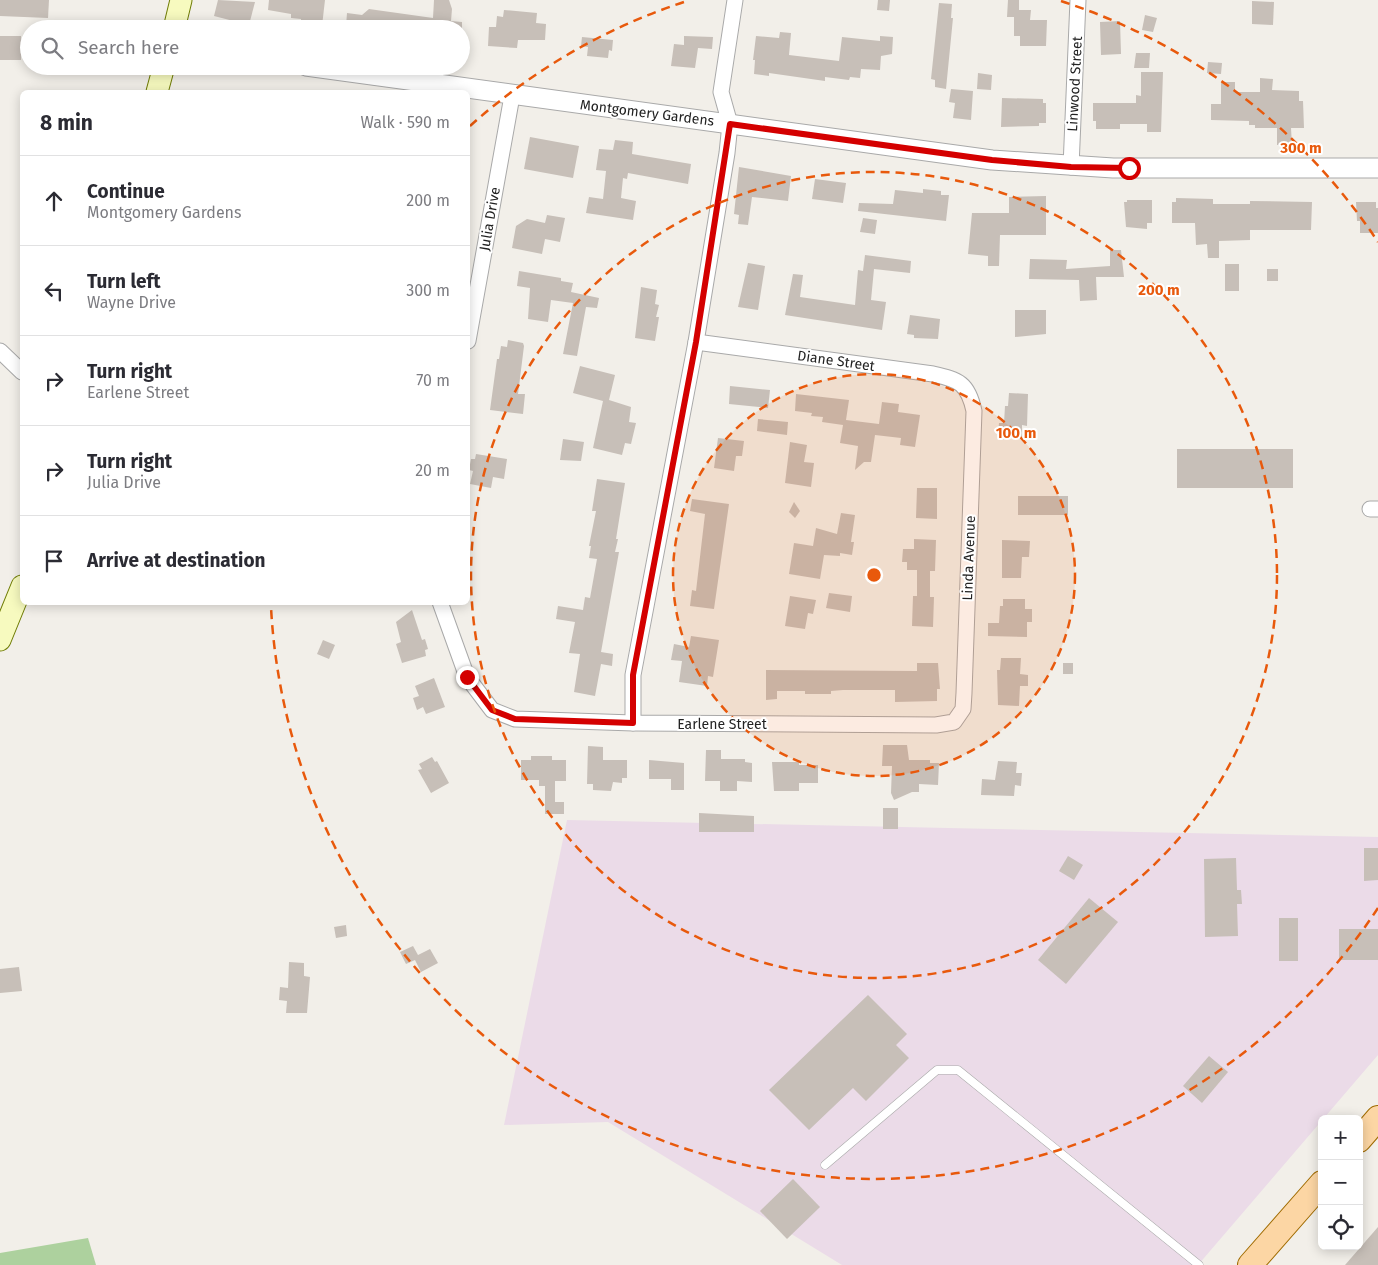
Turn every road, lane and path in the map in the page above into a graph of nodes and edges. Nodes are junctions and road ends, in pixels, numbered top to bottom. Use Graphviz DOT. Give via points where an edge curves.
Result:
graph roads {
  1 [pos="181,0"];
  2 [pos="735,0"];
  3 [pos="1078,0"];
  4 [pos="176,20"];
  5 [pos="162,75"];
  6 [pos="368,75"];
  7 [pos="158,90"];
  8 [pos="512,96"];
  9 [pos="730,124"];
  10 [pos="1071,167"];
  11 [pos="1378,168"];
  12 [pos="470,330"];
  13 [pos="696,342"];
  14 [pos="0,351"];
  15 [pos="20,370"];
  16 [pos="970,393"];
  17 [pos="20,591"];
  18 [pos="441,605"];
  19 [pos="0,640"];
  20 [pos="954,722"];
  21 [pos="633,723"];
  22 [pos="1378,1118"];
  23 [pos="1363,1135"];
  24 [pos="825,1165"];
  25 [pos="1318,1188"];
  26 [pos="1199,1265"];
  27 [pos="1250,1265"];
  1 -- 4 [label="main road"];
  2 -- 9 [label="street" via="721,92"];
  3 -- 10 [label="street, Linwood Street"];
  5 -- 7 [label="main road"];
  6 -- 8 [label="street, Montgomery Gardens"];
  8 -- 9 [label="street, Montgomery Gardens"];
  8 -- 12 [label="street, Julia Drive"];
  9 -- 10 [label="street, Montgomery Gardens" via="983,159"];
  9 -- 13 [label="street"];
  10 -- 11 [label="street, Montgomery Gardens"];
  13 -- 16 [label="street, Diane Street" via="933,374 956,380"];
  13 -- 21 [label="street" via="633,675"];
  14 -- 15 [label="street"];
  16 -- 20 [label="street, Linda Avenue" via="974,411 964,693 962,709"];
  17 -- 19 [label="main road"];
  18 -- 21 [label="street, Earlene Street" via="467,677 492,710 524,720"];
  20 -- 21 [label="street, Earlene Street" via="936,725"];
  22 -- 23 [label="main road"];
  24 -- 26 [label="lane" via="937,1070 958,1070"];
  25 -- 27 [label="main road"];
}
